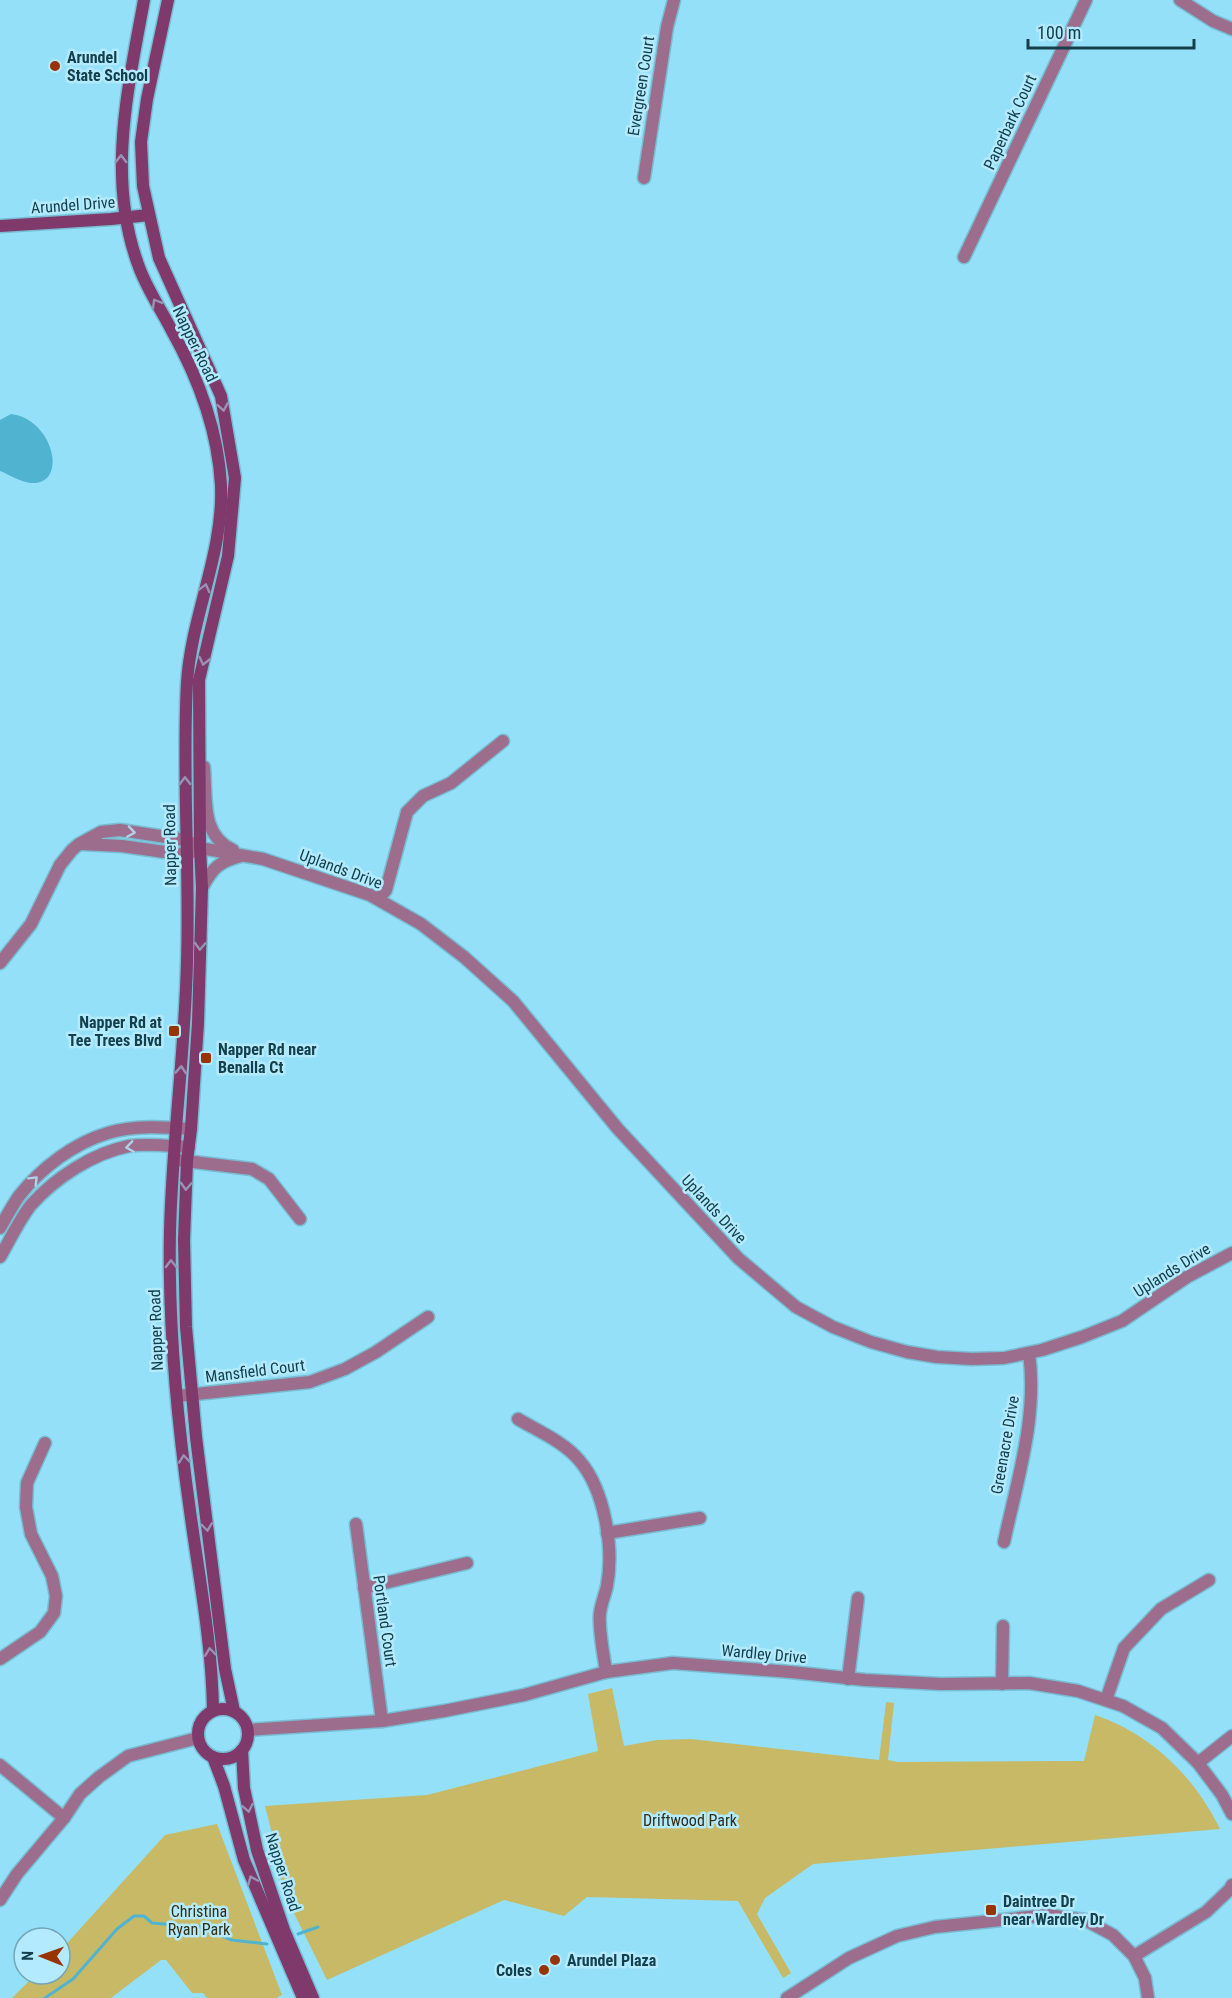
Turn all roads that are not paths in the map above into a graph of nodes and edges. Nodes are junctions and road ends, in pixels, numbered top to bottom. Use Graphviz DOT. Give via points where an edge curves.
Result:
graph roads {
  1 [pos="144,0"];
  2 [pos="168,0"];
  3 [pos="674,0"];
  4 [pos="1086,0"];
  5 [pos="1180,0"];
  6 [pos="1232,29"];
  7 [pos="644,177"];
  8 [pos="149,214"];
  9 [pos="126,218"];
  10 [pos="0,226"];
  11 [pos="964,257"];
  12 [pos="503,741"];
  13 [pos="199,742"];
  14 [pos="186,840"];
  15 [pos="79,844"];
  16 [pos="200,848"];
  17 [pos="186,855"];
  18 [pos="245,855"];
  19 [pos="202,888"];
  20 [pos="378,899"];
  21 [pos="0,963"];
  22 [pos="176,1128"];
  23 [pos="191,1129"];
  24 [pos="176,1146"];
  25 [pos="189,1147"];
  26 [pos="181,1160"];
  27 [pos="300,1219"];
  28 [pos="0,1228"];
  29 [pos="1232,1253"];
  30 [pos="0,1257"];
  31 [pos="428,1317"];
  32 [pos="1029,1353"];
  33 [pos="193,1394"];
  34 [pos="177,1396"];
  35 [pos="518,1419"];
  36 [pos="45,1443"];
  37 [pos="700,1518"];
  38 [pos="356,1524"];
  39 [pos="607,1533"];
  40 [pos="1004,1542"];
  41 [pos="467,1563"];
  42 [pos="1209,1580"];
  43 [pos="364,1588"];
  44 [pos="858,1598"];
  45 [pos="1003,1626"];
  46 [pos="0,1659"];
  47 [pos="606,1672"];
  48 [pos="848,1678"];
  49 [pos="1002,1683"];
  50 [pos="1106,1700"];
  51 [pos="213,1710"];
  52 [pos="234,1711"];
  53 [pos="382,1721"];
  54 [pos="248,1730"];
  55 [pos="1232,1736"];
  56 [pos="198,1738"];
  57 [pos="242,1750"];
  58 [pos="213,1757"];
  59 [pos="1198,1763"];
  60 [pos="0,1764"];
  61 [pos="1232,1815"];
  62 [pos="64,1818"];
  63 [pos="1231,1888"];
  64 [pos="0,1900"];
  65 [pos="1134,1956"];
  66 [pos="303,1998"];
  67 [pos="313,1998"];
  68 [pos="789,1998"];
  69 [pos="1148,1998"];
  9 -- 1 [label="main road, Napper Road, one-way" via="121,153 124,114"];
  2 -- 8 [label="main road, Napper Road" via="148,89 142,139 141,169"];
  3 -- 7 [label="street, Evergreen Court"];
  4 -- 11 [label="street, Paperbark Court"];
  5 -- 6 [label="street"];
  8 -- 9 [label="main road, Arundel Drive"];
  8 -- 13 [label="main road, Napper Road, one-way" via="159,258 221,396 235,478 228,556 199,680"];
  9 -- 10 [label="main road, Arundel Drive"];
  14 -- 9 [label="main road, Napper Road, one-way" via="187,676 219,530 220,470 206,408 192,371 141,273"];
  12 -- 20 [label="street" via="451,783 423,796 407,812 386,890"];
  13 -- 16 [label="main road, Napper Road"];
  13 -- 18 [label="street" via="209,826 215,838"];
  15 -- 14 [label="street, one-way" via="100,832 120,830"];
  14 -- 16 [label="street"];
  14 -- 17 [label="main road, Napper Road"];
  15 -- 17 [label="street"];
  15 -- 21 [label="street" via="60,866 31,924"];
  16 -- 17 [label="street"];
  16 -- 18 [label="street, Uplands Drive"];
  16 -- 19 [label="main road, Napper Road"];
  22 -- 17 [label="main road, Napper Road, one-way" via="187,969"];
  18 -- 19 [label="street" via="224,860 209,874"];
  18 -- 20 [label="street, Uplands Drive"];
  19 -- 23 [label="main road, Napper Road, one-way"];
  20 -- 32 [label="street, Uplands Drive" via="421,924 513,1001 618,1129 738,1258 796,1307 833,1327 907,1352 972,1359"];
  22 -- 23 [label="street"];
  22 -- 24 [label="main road, Napper Road"];
  28 -- 22 [label="street, one-way" via="34,1179 69,1151 108,1133"];
  23 -- 25 [label="main road, Napper Road"];
  24 -- 25 [label="street"];
  24 -- 26 [label="main road, Napper Road"];
  24 -- 30 [label="street, one-way" via="112,1150 77,1167 45,1190"];
  25 -- 26 [label="main road, Napper Road"];
  26 -- 27 [label="street" via="252,1169 269,1179"];
  26 -- 33 [label="main road, Napper Road, one-way"];
  34 -- 26 [label="main road, Napper Road, one-way" via="170,1254"];
  29 -- 32 [label="street, Uplands Drive" via="1186,1277 1122,1321"];
  31 -- 33 [label="street, Mansfield Court" via="376,1352 310,1382"];
  32 -- 40 [label="street, Greenacre Drive" via="1032,1372 1028,1428"];
  33 -- 34 [label="street, Mansfield Court"];
  33 -- 52 [label="main road, Napper Road, one-way" via="225,1669"];
  51 -- 34 [label="main road, Napper Road, one-way" via="213,1674"];
  35 -- 39 [label="street" via="579,1460 595,1485"];
  36 -- 46 [label="street" via="27,1483 26,1507 31,1534 52,1576 54,1613 40,1632"];
  37 -- 39 [label="street"];
  38 -- 43 [label="street, Portland Court"];
  39 -- 47 [label="street" via="607,1585 600,1614"];
  41 -- 43 [label="street"];
  42 -- 50 [label="street" via="1161,1609 1124,1648"];
  43 -- 53 [label="street, Portland Court"];
  44 -- 48 [label="street"];
  45 -- 49 [label="street"];
  47 -- 48 [label="street, Wardley Drive" via="673,1663"];
  47 -- 53 [label="street, Wardley Drive" via="524,1695"];
  48 -- 49 [label="street, Wardley Drive"];
  49 -- 50 [label="street, Wardley Drive" via="1049,1686"];
  50 -- 59 [label="street, Wardley Drive" via="1162,1728"];
  51 -- 52 [label="main road"];
  51 -- 56 [label="main road" via="203,1718"];
  52 -- 54 [label="main road"];
  53 -- 54 [label="street, Wardley Drive"];
  54 -- 57 [label="main road"];
  55 -- 59 [label="street"];
  56 -- 58 [label="main road" via="205,1752"];
  56 -- 62 [label="street" via="128,1756 80,1794"];
  57 -- 58 [label="main road" via="227,1759"];
  57 -- 67 [label="main road, Napper Road, one-way" via="244,1788 257,1850 284,1930"];
  66 -- 58 [label="main road, Napper Road, one-way" via="244,1860"];
  59 -- 61 [label="street, Wardley Drive"];
  60 -- 62 [label="street"];
  62 -- 64 [label="street"];
  63 -- 65 [label="street" via="1206,1912"];
  65 -- 68 [label="street" via="1113,1935 1084,1920 1048,1915 935,1927 874,1945"];
  65 -- 69 [label="street" via="1145,1978"];
}
